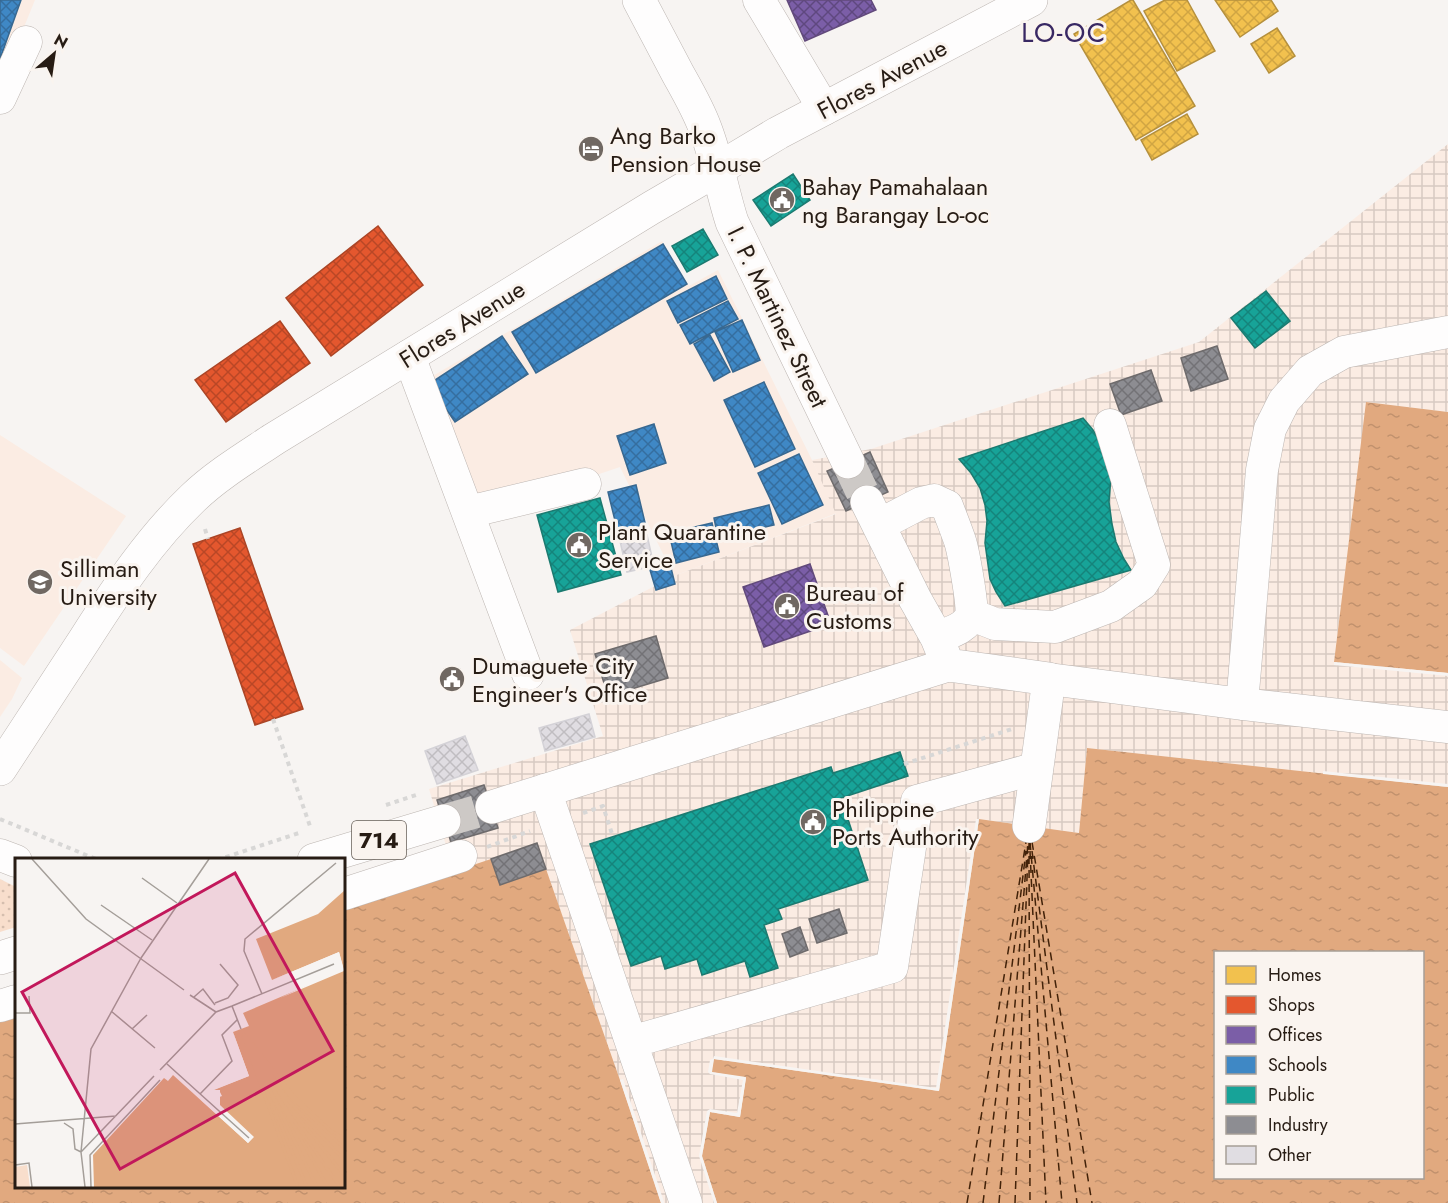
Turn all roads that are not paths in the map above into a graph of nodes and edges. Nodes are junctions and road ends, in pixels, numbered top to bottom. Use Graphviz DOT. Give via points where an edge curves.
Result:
graph roads {
  1 [pos="639,0"];
  2 [pos="759,0"];
  3 [pos="1031,0"];
  4 [pos="26,42"];
  5 [pos="0,98"];
  6 [pos="824,109"];
  7 [pos="718,168"];
  8 [pos="1448,332"];
  9 [pos="409,356"];
  10 [pos="1110,425"];
  11 [pos="848,462"];
  12 [pos="585,484"];
  13 [pos="468,512"];
  14 [pos="873,513"];
  15 [pos="972,615"];
  16 [pos="942,652"];
  17 [pos="528,674"];
  18 [pos="1049,679"];
  19 [pos="1242,704"];
  20 [pos="1448,728"];
  21 [pos="1037,768"];
  22 [pos="0,769"];
  23 [pos="545,790"];
  24 [pos="492,807"];
  25 [pos="444,821"];
  26 [pos="1029,826"];
  27 [pos="313,844"];
  28 [pos="0,855"];
  29 [pos="461,856"];
  30 [pos="15,861"];
  31 [pos="345,894"];
  32 [pos="15,953"];
  33 [pos="0,958"];
  34 [pos="15,1001"];
  35 [pos="0,1006"];
  36 [pos="631,1042"];
  37 [pos="686,1203"];
  1 -- 7 [label="main road, I. P. Martinez Street" via="695,105"];
  2 -- 6 [label="street"];
  3 -- 6 [label="main road, Flores Avenue"];
  4 -- 5 [label="street"];
  6 -- 7 [label="main road, Flores Avenue"];
  7 -- 9 [label="main road, Flores Avenue"];
  7 -- 11 [label="main road, I. P. Martinez Street" via="732,222"];
  8 -- 19 [label="street" via="1344,352 1310,371 1284,401 1270,429 1262,470"];
  9 -- 13 [label="street"];
  9 -- 22 [label="main road, Flores Avenue" via="274,439 194,496 137,562"];
  10 -- 15 [label="street" via="1154,565 1142,584 1111,606 1055,627 995,624"];
  12 -- 13 [label="street"];
  13 -- 17 [label="street"];
  14 -- 15 [label="street" via="934,500 947,506 961,543"];
  14 -- 16 [label="main road"];
  15 -- 16 [label="street"];
  16 -- 18 [label="main road"];
  16 -- 23 [label="main road"];
  18 -- 19 [label="street"];
  18 -- 21 [label="main road"];
  19 -- 20 [label="street"];
  21 -- 26 [label="main road"];
  21 -- 36 [label="street" via="917,801 891,967"];
  23 -- 24 [label="main road"];
  23 -- 36 [label="street"];
  25 -- 27 [label="main road, 714"];
  28 -- 30 [label="street"];
  29 -- 31 [label="street"];
  32 -- 33 [label="main road"];
  34 -- 35 [label="street"];
  36 -- 37 [label="street"];
}
